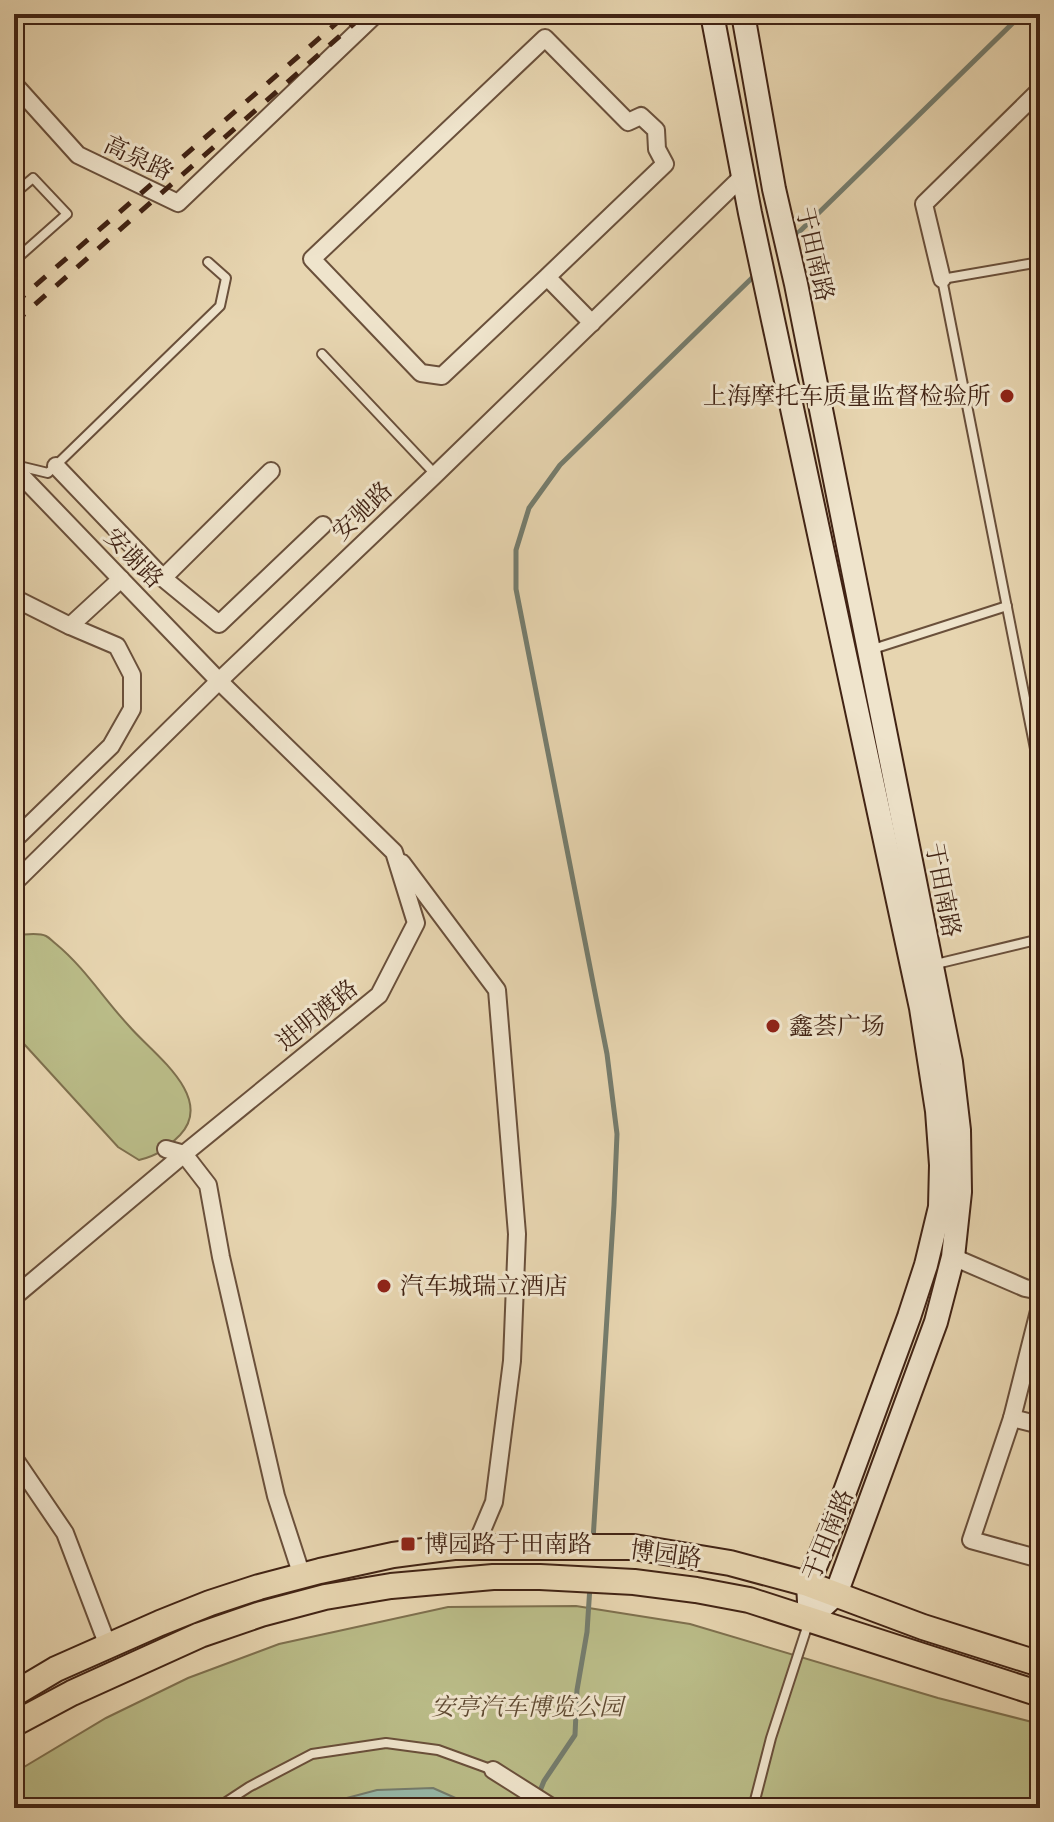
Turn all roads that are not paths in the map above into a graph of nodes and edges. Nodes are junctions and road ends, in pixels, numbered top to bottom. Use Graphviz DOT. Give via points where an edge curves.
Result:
graph roads {
  1 [pos="376,14"];
  2 [pos="712,14"];
  3 [pos="743,14"];
  4 [pos="14,84"];
  5 [pos="1040,90"];
  6 [pos="744,175"];
  7 [pos="14,194"];
  8 [pos="14,261"];
  9 [pos="208,262"];
  10 [pos="1040,262"];
  11 [pos="547,277"];
  12 [pos="942,279"];
  13 [pos="592,323"];
  14 [pos="322,354"];
  15 [pos="56,466"];
  16 [pos="14,467"];
  17 [pos="271,471"];
  18 [pos="435,475"];
  19 [pos="323,525"];
  20 [pos="163,578"];
  21 [pos="121,579"];
  22 [pos="14,598"];
  23 [pos="1007,606"];
  24 [pos="70,626"];
  25 [pos="869,650"];
  26 [pos="219,681"];
  27 [pos="1040,774"];
  28 [pos="14,840"];
  29 [pos="394,852"];
  30 [pos="16,875"];
  31 [pos="904,882"];
  32 [pos="1040,939"];
  33 [pos="932,965"];
  34 [pos="166,1149"];
  35 [pos="184,1154"];
  36 [pos="953,1257"];
  37 [pos="1040,1291"];
  38 [pos="14,1297"];
  39 [pos="1040,1307"];
  40 [pos="1012,1418"];
  41 [pos="1040,1425"];
  42 [pos="14,1458"];
  43 [pos="475,1547"];
  44 [pos="1040,1559"];
  45 [pos="302,1576"];
  46 [pos="808,1584"];
  47 [pos="836,1594"];
  48 [pos="809,1619"];
  49 [pos="108,1646"];
  50 [pos="1040,1664"];
  51 [pos="14,1694"];
  52 [pos="1040,1694"];
  53 [pos="14,1724"];
  54 [pos="493,1770"];
  55 [pos="217,1808"];
  56 [pos="553,1808"];
  57 [pos="753,1808"];
  1 -- 4 [label="street, 高泉路" via="178,203 78,155"];
  2 -- 6 [label="street, 于田南路"];
  3 -- 25 [label="street, 于田南路"];
  5 -- 12 [label="street" via="924,204"];
  6 -- 13 [label="street, 安驰路"];
  6 -- 31 [label="street, 于田南路"];
  7 -- 8 [label="lane" via="33,178 67,214"];
  9 -- 15 [label="lane" via="226,278 220,306"];
  10 -- 12 [label="lane"];
  11 -- 11 [label="street" via="442,376 421,373 312,259 545,38 628,122 641,116 656,130 665,164"];
  11 -- 13 [label="street"];
  12 -- 23 [label="lane"];
  13 -- 18 [label="street, 安驰路"];
  14 -- 18 [label="lane"];
  15 -- 16 [label="lane" via="48,473"];
  15 -- 20 [label="street"];
  16 -- 21 [label="street, 安谢路"];
  17 -- 20 [label="street"];
  18 -- 26 [label="street, 安驰路"];
  19 -- 20 [label="street" via="219,624"];
  21 -- 24 [label="street"];
  21 -- 26 [label="street, 安谢路"];
  22 -- 24 [label="street"];
  23 -- 25 [label="lane"];
  23 -- 27 [label="lane"];
  24 -- 28 [label="street" via="117,646 132,675 132,709 111,746"];
  25 -- 31 [label="street, 于田南路"];
  26 -- 29 [label="street, 进明渡路"];
  26 -- 30 [label="street, 安驰路"];
  29 -- 35 [label="street, 进明渡路" via="416,923 379,995"];
  29 -- 43 [label="street" via="497,990 517,1234 515,1297 494,1502"];
  31 -- 33 [label="street, 于田南路"];
  31 -- 46 [label="street, 于田南路" via="937,1111 940,1207 909,1317"];
  32 -- 33 [label="lane"];
  33 -- 36 [label="street, 于田南路" via="959,1130"];
  34 -- 35 [label="street"];
  35 -- 38 [label="street, 进明渡路"];
  35 -- 45 [label="street" via="208,1185 276,1496"];
  36 -- 37 [label="street"];
  36 -- 47 [label="street, 于田南路" via="936,1322"];
  39 -- 40 [label="street"];
  40 -- 41 [label="street"];
  40 -- 44 [label="street" via="971,1540"];
  42 -- 49 [label="street" via="65,1533"];
  43 -- 45 [label="main road, 博园路" via="393,1555"];
  43 -- 46 [label="main road, 博园路" via="634,1547 730,1563"];
  45 -- 49 [label="main road, 博园路" via="210,1603"];
  46 -- 47 [label="main road, 博园路"];
  46 -- 48 [label="street, 于田南路"];
  47 -- 48 [label="street, 于田南路"];
  47 -- 50 [label="main road, 博园路"];
  48 -- 52 [label="main road, 博园路"];
  48 -- 53 [label="main road, 博园路" via="749,1600 634,1582 493,1577 391,1586 325,1597 200,1635"];
  48 -- 57 [label="lane"];
  49 -- 51 [label="main road, 博园路"];
  54 -- 55 [label="lane" via="438,1750 371,1745 312,1754"];
  54 -- 56 [label="street"];
}
